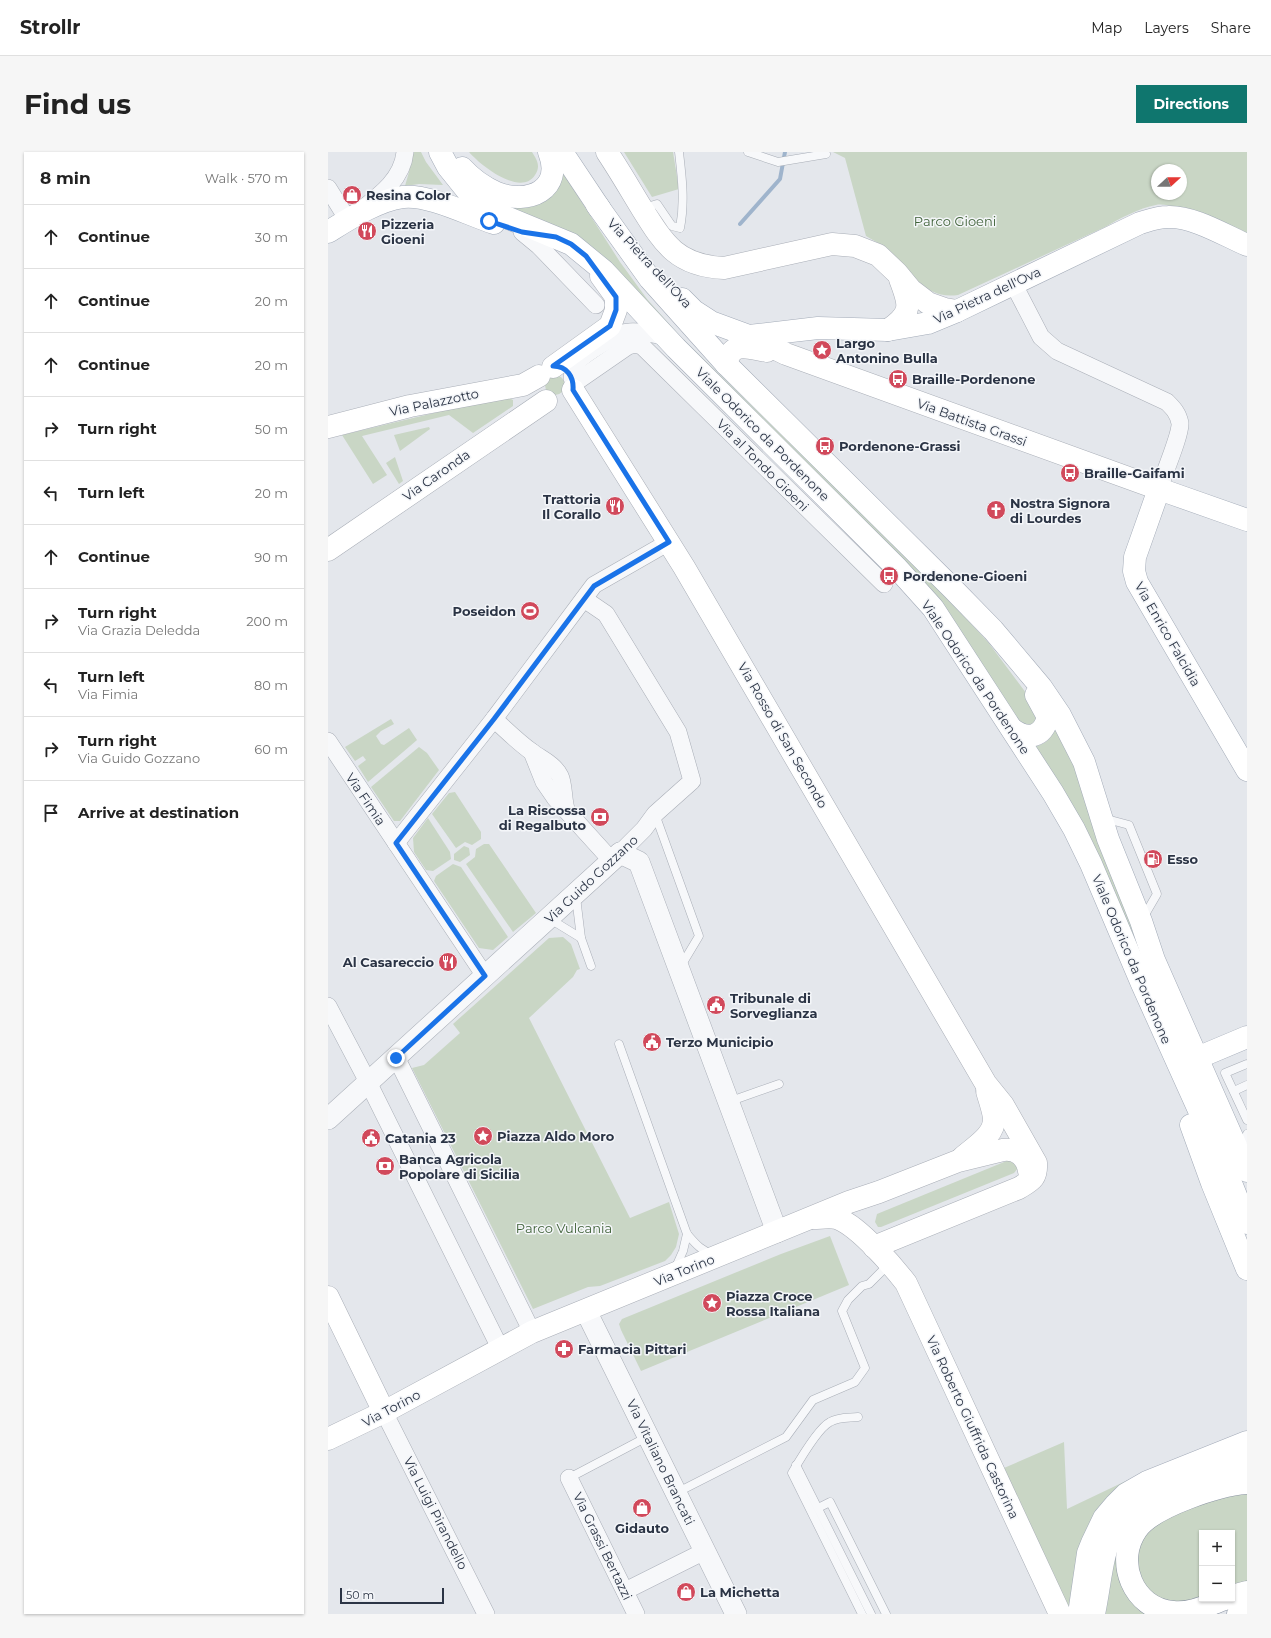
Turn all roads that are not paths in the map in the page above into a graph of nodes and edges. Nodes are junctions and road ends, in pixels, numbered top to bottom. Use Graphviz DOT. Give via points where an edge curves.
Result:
graph roads {
  1 [pos="405,152"];
  2 [pos="549,152"];
  3 [pos="562,152"];
  4 [pos="607,152"];
  5 [pos="679,152"];
  6 [pos="748,152"];
  7 [pos="448,154"];
  8 [pos="826,154"];
  9 [pos="328,188"];
  10 [pos="598,207"];
  11 [pos="642,208"];
  12 [pos="348,220"];
  13 [pos="328,232"];
  14 [pos="547,241"];
  15 [pos="1247,245"];
  16 [pos="586,256"];
  17 [pos="897,273"];
  18 [pos="1013,283"];
  19 [pos="596,305"];
  20 [pos="957,311"];
  21 [pos="799,330"];
  22 [pos="888,330"];
  23 [pos="749,336"];
  24 [pos="666,337"];
  25 [pos="786,354"];
  26 [pos="726,364"];
  27 [pos="546,371"];
  28 [pos="573,384"];
  29 [pos="546,401"];
  30 [pos="328,427"];
  31 [pos="1159,489"];
  32 [pos="1247,520"];
  33 [pos="669,542"];
  34 [pos="328,550"];
  35 [pos="884,584"];
  36 [pos="584,599"];
  37 [pos="993,630"];
  38 [pos="494,719"];
  39 [pos="1012,729"];
  40 [pos="328,741"];
  41 [pos="1247,770"];
  42 [pos="656,814"];
  43 [pos="396,843"];
  44 [pos="616,857"];
  45 [pos="576,894"];
  46 [pos="549,918"];
  47 [pos="581,938"];
  48 [pos="591,966"];
  49 [pos="679,970"];
  50 [pos="485,976"];
  51 [pos="1142,984"];
  52 [pos="328,1006"];
  53 [pos="1247,1037"];
  54 [pos="619,1044"];
  55 [pos="396,1058"];
  56 [pos="1197,1058"];
  57 [pos="1247,1064"];
  58 [pos="368,1082"];
  59 [pos="779,1084"];
  60 [pos="986,1084"];
  61 [pos="1247,1085"];
  62 [pos="1234,1091"];
  63 [pos="728,1102"];
  64 [pos="328,1119"];
  65 [pos="1247,1120"];
  66 [pos="1243,1142"];
  67 [pos="958,1161"];
  68 [pos="1247,1171"];
  69 [pos="1031,1179"];
  70 [pos="880,1192"];
  71 [pos="811,1218"];
  72 [pos="1247,1223"];
  73 [pos="777,1232"];
  74 [pos="687,1234"];
  75 [pos="874,1247"];
  76 [pos="719,1255"];
  77 [pos="890,1263"];
  78 [pos="1247,1269"];
  79 [pos="672,1274"];
  80 [pos="328,1297"];
  81 [pos="586,1311"];
  82 [pos="532,1332"];
  83 [pos="500,1348"];
  84 [pos="384,1412"];
  85 [pos="858,1417"];
  86 [pos="648,1437"];
  87 [pos="328,1440"];
  88 [pos="1247,1442"];
  89 [pos="1247,1460"];
  90 [pos="796,1465"];
  91 [pos="569,1478"];
  92 [pos="1247,1483"];
  93 [pos="676,1494"];
  94 [pos="818,1508"];
  95 [pos="705,1551"];
  96 [pos="624,1591"];
  97 [pos="1247,1592"];
  98 [pos="1235,1595"];
  99 [pos="1217,1602"];
  100 [pos="1247,1610"];
  101 [pos="486,1614"];
  102 [pos="636,1614"];
  103 [pos="736,1614"];
  104 [pos="862,1614"];
  105 [pos="871,1614"];
  106 [pos="886,1614"];
  107 [pos="1060,1614"];
  108 [pos="1079,1614"];
  109 [pos="1094,1614"];
  110 [pos="1238,1614"];
  1 -- 12 [label="street" via="401,169 392,184"];
  2 -- 7 [label="main road" via="551,178 546,188 535,195 521,198 484,187 472,179"];
  3 -- 10 [label="main road"];
  4 -- 11 [label="main road"];
  5 -- 11 [label="lane" via="684,192 680,228 672,226 657,204"];
  6 -- 8 [label="lane" via="778,162"];
  7 -- 14 [label="main road" via="448,167 478,202"];
  9 -- 12 [label="street"];
  10 -- 23 [label="main road, Via Pietra dell'Ova" via="670,288 694,311 711,322"];
  10 -- 26 [label="main road, Viale Odorico da Pordenone" via="650,279"];
  11 -- 17 [label="main road" via="655,231 670,248 694,263 724,268 838,244 855,246 878,255"];
  12 -- 13 [label="main road"];
  12 -- 14 [label="main road" via="389,200 404,197 438,202"];
  14 -- 16 [label="main road, Viale Odorico da Pordenone" via="571,244"];
  14 -- 19 [label="street"];
  15 -- 18 [label="main road, Via Pietra dell'Ova" via="1189,220 1169,217 1154,219 1140,223"];
  16 -- 24 [label="main road, Viale Odorico da Pordenone" via="604,271"];
  16 -- 27 [label="main road, Via Palazzotto" via="616,297 616,310 610,326"];
  17 -- 20 [label="main road" via="911,290 928,302"];
  17 -- 22 [label="main road" via="908,303 906,313 898,324"];
  18 -- 20 [label="main road, Via Pietra dell'Ova"];
  18 -- 31 [label="street" via="1041,337 1057,351 1167,402 1176,411 1180,424 1178,435"];
  20 -- 22 [label="main road, Via Pietra dell'Ova" via="928,323"];
  21 -- 22 [label="main road, Via Pietra dell'Ova"];
  21 -- 23 [label="main road, Via Pietra dell'Ova"];
  21 -- 25 [label="street" via="794,346"];
  23 -- 25 [label="main road"];
  24 -- 28 [label="street" via="628,332 615,335 578,362 574,367"];
  24 -- 39 [label="main road, Viale Odorico da Pordenone" via="897,568 933,608"];
  25 -- 26 [label="main road" via="738,348 728,354"];
  25 -- 31 [label="main road, Via Battista Grassi"];
  26 -- 37 [label="main road, Viale Odorico da Pordenone"];
  27 -- 28 [label="main road" via="557,366 565,370"];
  27 -- 29 [label="main road" via="536,381 536,389"];
  27 -- 30 [label="main road, Via Palazzotto" via="522,385 410,406"];
  28 -- 29 [label="main road" via="570,396 562,402 556,404"];
  28 -- 33 [label="main road, Via Rosso di San Secondo"];
  28 -- 35 [label="street, Via al Tondo Gioeni" via="628,346 642,346"];
  29 -- 34 [label="main road, Via Caronda"];
  31 -- 32 [label="main road, Via Battista Grassi"];
  31 -- 41 [label="main road, Via Enrico Falcidia" via="1135,557 1134,570 1137,582"];
  33 -- 36 [label="street" via="594,586"];
  33 -- 60 [label="main road, Via Rosso di San Secondo"];
  36 -- 38 [label="street"];
  36 -- 42 [label="street, Via Guido Gozzano" via="606,614 678,732 692,781"];
  37 -- 39 [label="main road" via="1048,717 1041,731 1035,735 1018,733"];
  37 -- 56 [label="main road, Viale Odorico da Pordenone" via="1042,687 1060,715 1084,762 1108,839 1154,960"];
  38 -- 43 [label="street"];
  38 -- 44 [label="street" via="532,752 546,786 566,811"];
  39 -- 51 [label="main road, Viale Odorico da Pordenone" via="1074,829"];
  40 -- 43 [label="street, Via Fimia"];
  42 -- 44 [label="street, Via Guido Gozzano"];
  42 -- 49 [label="lane" via="699,936"];
  43 -- 50 [label="street, Via Fimia"];
  44 -- 45 [label="street, Via Guido Gozzano"];
  44 -- 49 [label="street" via="639,862"];
  45 -- 46 [label="street, Via Guido Gozzano"];
  45 -- 47 [label="lane"];
  46 -- 47 [label="lane"];
  46 -- 50 [label="street, Via Guido Gozzano"];
  47 -- 48 [label="lane"];
  49 -- 63 [label="street"];
  50 -- 55 [label="street, Via Guido Gozzano"];
  51 -- 72 [label="main road, Viale Odorico da Pordenone"];
  51 -- 78 [label="main road" via="1203,1160"];
  52 -- 58 [label="street"];
  53 -- 56 [label="main road"];
  54 -- 74 [label="lane"];
  55 -- 58 [label="street, Via Guido Gozzano"];
  55 -- 82 [label="street"];
  56 -- 66 [label="main road, Viale Odorico da Pordenone"];
  57 -- 62 [label="lane" via="1225,1073"];
  58 -- 64 [label="street, Via Guido Gozzano"];
  58 -- 83 [label="street"];
  59 -- 63 [label="lane"];
  60 -- 67 [label="main road" via="994,1118 993,1128 988,1136"];
  60 -- 69 [label="main road" via="1003,1105 1036,1162"];
  61 -- 62 [label="lane"];
  62 -- 65 [label="lane"];
  63 -- 73 [label="street"];
  66 -- 68 [label="main road, Viale Odorico da Pordenone"];
  67 -- 69 [label="main road, Via Torino" via="1010,1149 1024,1158"];
  67 -- 70 [label="main road, Via Torino"];
  69 -- 75 [label="main road" via="1010,1193"];
  70 -- 71 [label="main road, Via Torino"];
  70 -- 75 [label="main road" via="866,1205 863,1216"];
  71 -- 73 [label="main road, Via Torino"];
  71 -- 75 [label="main road, Via Roberto Giuffrida Castorina" via="838,1218"];
  73 -- 76 [label="main road, Via Torino"];
  74 -- 76 [label="lane" via="706,1252"];
  74 -- 79 [label="lane" via="678,1265"];
  75 -- 77 [label="main road, Via Roberto Giuffrida Castorina"];
  76 -- 79 [label="main road, Via Torino"];
  77 -- 93 [label="lane" via="869,1284 862,1286 848,1300 842,1311 865,1368 855,1382 812,1400 786,1437"];
  77 -- 107 [label="main road, Via Roberto Giuffrida Castorina" via="906,1283"];
  79 -- 81 [label="main road, Via Torino"];
  80 -- 84 [label="main road"];
  81 -- 82 [label="main road, Via Torino"];
  81 -- 86 [label="street, Via Vitaliano Brancati"];
  82 -- 83 [label="main road, Via Torino"];
  83 -- 84 [label="main road, Via Torino"];
  84 -- 87 [label="main road, Via Torino"];
  84 -- 101 [label="street, Via Luigi Pirandello"];
  85 -- 90 [label="lane" via="839,1418 829,1422 821,1429"];
  86 -- 91 [label="lane"];
  86 -- 93 [label="street, Via Vitaliano Brancati"];
  88 -- 108 [label="main road" via="1147,1482 1126,1494 1115,1505 1104,1518 1088,1553"];
  89 -- 109 [label="main road" via="1148,1498 1126,1515 1106,1547"];
  90 -- 94 [label="lane"];
  90 -- 104 [label="lane" via="792,1473"];
  91 -- 96 [label="street, Via Grassi Bertazzi"];
  92 -- 99 [label="main road" via="1177,1502 1159,1511 1137,1528 1129,1543 1127,1568 1133,1586 1148,1603 1172,1612 1185,1612"];
  93 -- 95 [label="street, Via Vitaliano Brancati"];
  94 -- 105 [label="lane"];
  94 -- 106 [label="lane" via="830,1502"];
  95 -- 96 [label="street"];
  95 -- 103 [label="street, Via Vitaliano Brancati"];
  96 -- 102 [label="street, Via Grassi Bertazzi"];
  97 -- 98 [label="main road"];
  100 -- 110 [label="main road"];
}
